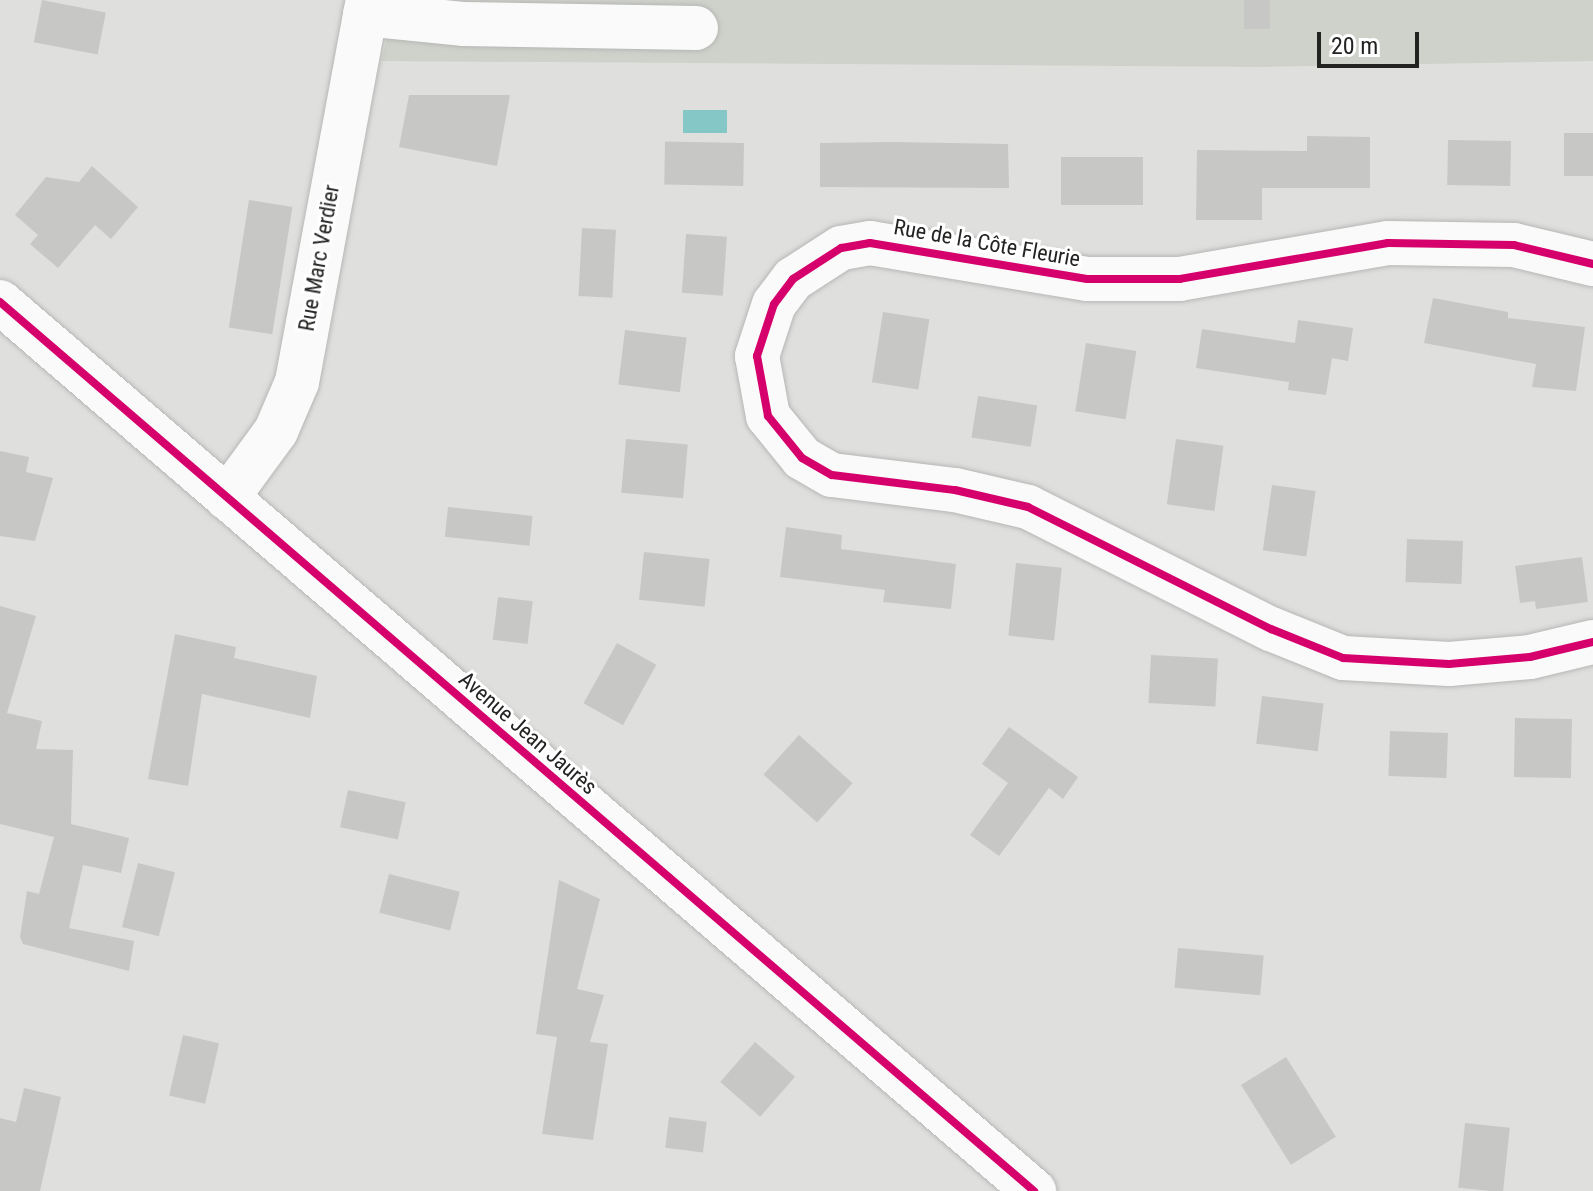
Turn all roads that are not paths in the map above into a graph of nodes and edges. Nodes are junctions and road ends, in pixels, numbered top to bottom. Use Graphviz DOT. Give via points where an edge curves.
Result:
graph roads {
  1 [pos="366,7"];
  2 [pos="696,28"];
  3 [pos="1593,264"];
  4 [pos="0,302"];
  5 [pos="227,498"];
  6 [pos="1593,642"];
  7 [pos="1034,1191"];
  1 -- 2 [label="street" via="464,24"];
  1 -- 5 [label="street, Rue Marc Verdier" via="297,382 276,431"];
  3 -- 6 [label="street, Rue de la Côte Fleurie" via="1514,245 1388,243 1180,279 1087,279 870,243 841,248 793,279 774,304 757,356 768,416 802,458 832,475 955,490 1028,507 1271,629 1343,658 1449,664 1530,657"];
  4 -- 5 [label="street, Avenue Jean Jaurès"];
  5 -- 7 [label="street, Avenue Jean Jaurès"];
}
